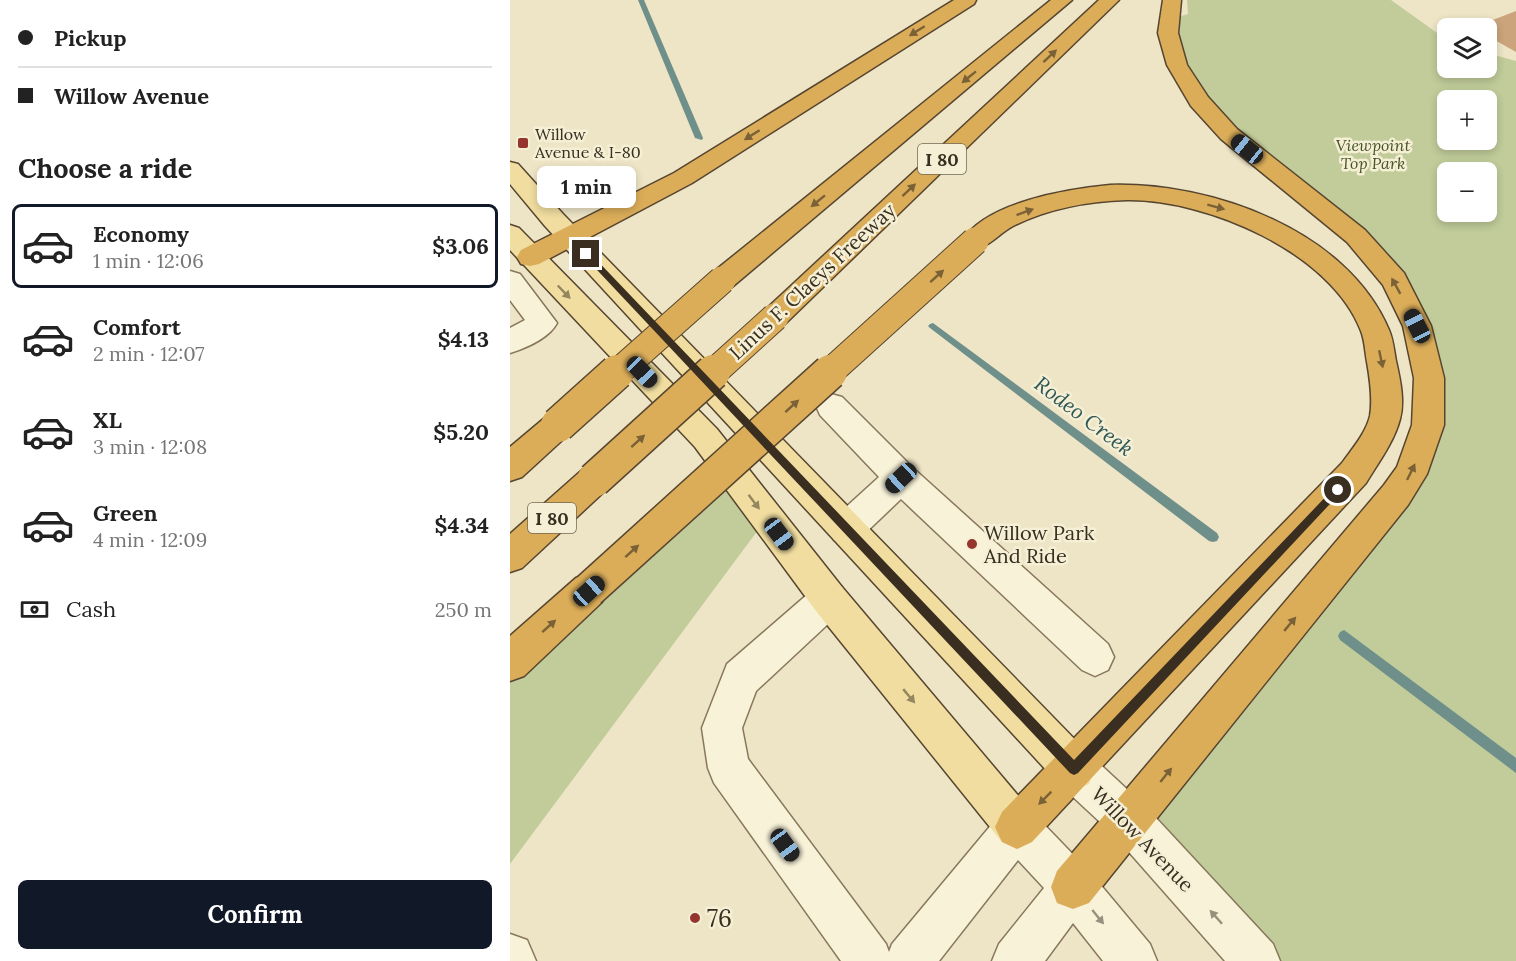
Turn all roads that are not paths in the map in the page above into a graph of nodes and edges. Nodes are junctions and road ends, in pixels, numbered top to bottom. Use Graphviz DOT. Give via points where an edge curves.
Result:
graph roads {
  1 [pos="967,0"];
  2 [pos="1063,0"];
  3 [pos="1110,0"];
  4 [pos="1172,0"];
  5 [pos="510,169"];
  6 [pos="510,234"];
  7 [pos="570,236"];
  8 [pos="530,257"];
  9 [pos="510,280"];
  10 [pos="510,342"];
  11 [pos="831,406"];
  12 [pos="510,467"];
  13 [pos="901,478"];
  14 [pos="846,529"];
  15 [pos="510,556"];
  16 [pos="828,599"];
  17 [pos="1095,657"];
  18 [pos="510,662"];
  19 [pos="1074,769"];
  20 [pos="1129,820"];
  21 [pos="1017,827"];
  22 [pos="1073,887"];
  23 [pos="869,961"];
  24 [pos="909,961"];
  25 [pos="1016,961"];
  26 [pos="1133,961"];
  27 [pos="1256,961"];
  1 -- 7 [label="highway, one-way" via="683,178"];
  2 -- 12 [label="highway, I 80, one-way, bridge" via="722,280"];
  15 -- 3 [label="highway, Linus F. Claeys Freeway / I 80, one-way, bridge" via="775,317"];
  20 -- 4 [label="highway, one-way" via="1396,495 1411,474 1428,425 1429,378 1417,326 1394,280 1356,236 1229,134 1199,101 1178,65 1168,33"];
  5 -- 7 [label="main road, Willow Avenue"];
  6 -- 8 [label="main road"];
  7 -- 8 [label="highway"];
  7 -- 14 [label="main road, Willow Avenue"];
  8 -- 16 [label="main road, one-way" via="706,438"];
  9 -- 10 [label="street" via="543,323"];
  11 -- 13 [label="street"];
  13 -- 14 [label="street"];
  13 -- 17 [label="street"];
  14 -- 19 [label="main road, Willow Avenue"];
  16 -- 21 [label="main road, one-way"];
  16 -- 23 [label="street" via="741,678 722,728 729,768"];
  18 -- 19 [label="highway, one-way, bridge" via="1002,220 1051,203 1093,195 1143,193 1181,197 1228,210 1270,228 1312,254 1352,291 1375,329 1385,375 1384,419 1354,473"];
  19 -- 20 [label="street, Willow Avenue"];
  19 -- 21 [label="highway, one-way"];
  20 -- 22 [label="highway"];
  27 -- 20 [label="street, Willow Avenue, one-way"];
  21 -- 22 [label="street"];
  21 -- 24 [label="street"];
  22 -- 25 [label="street"];
  22 -- 26 [label="street, one-way"];
}
